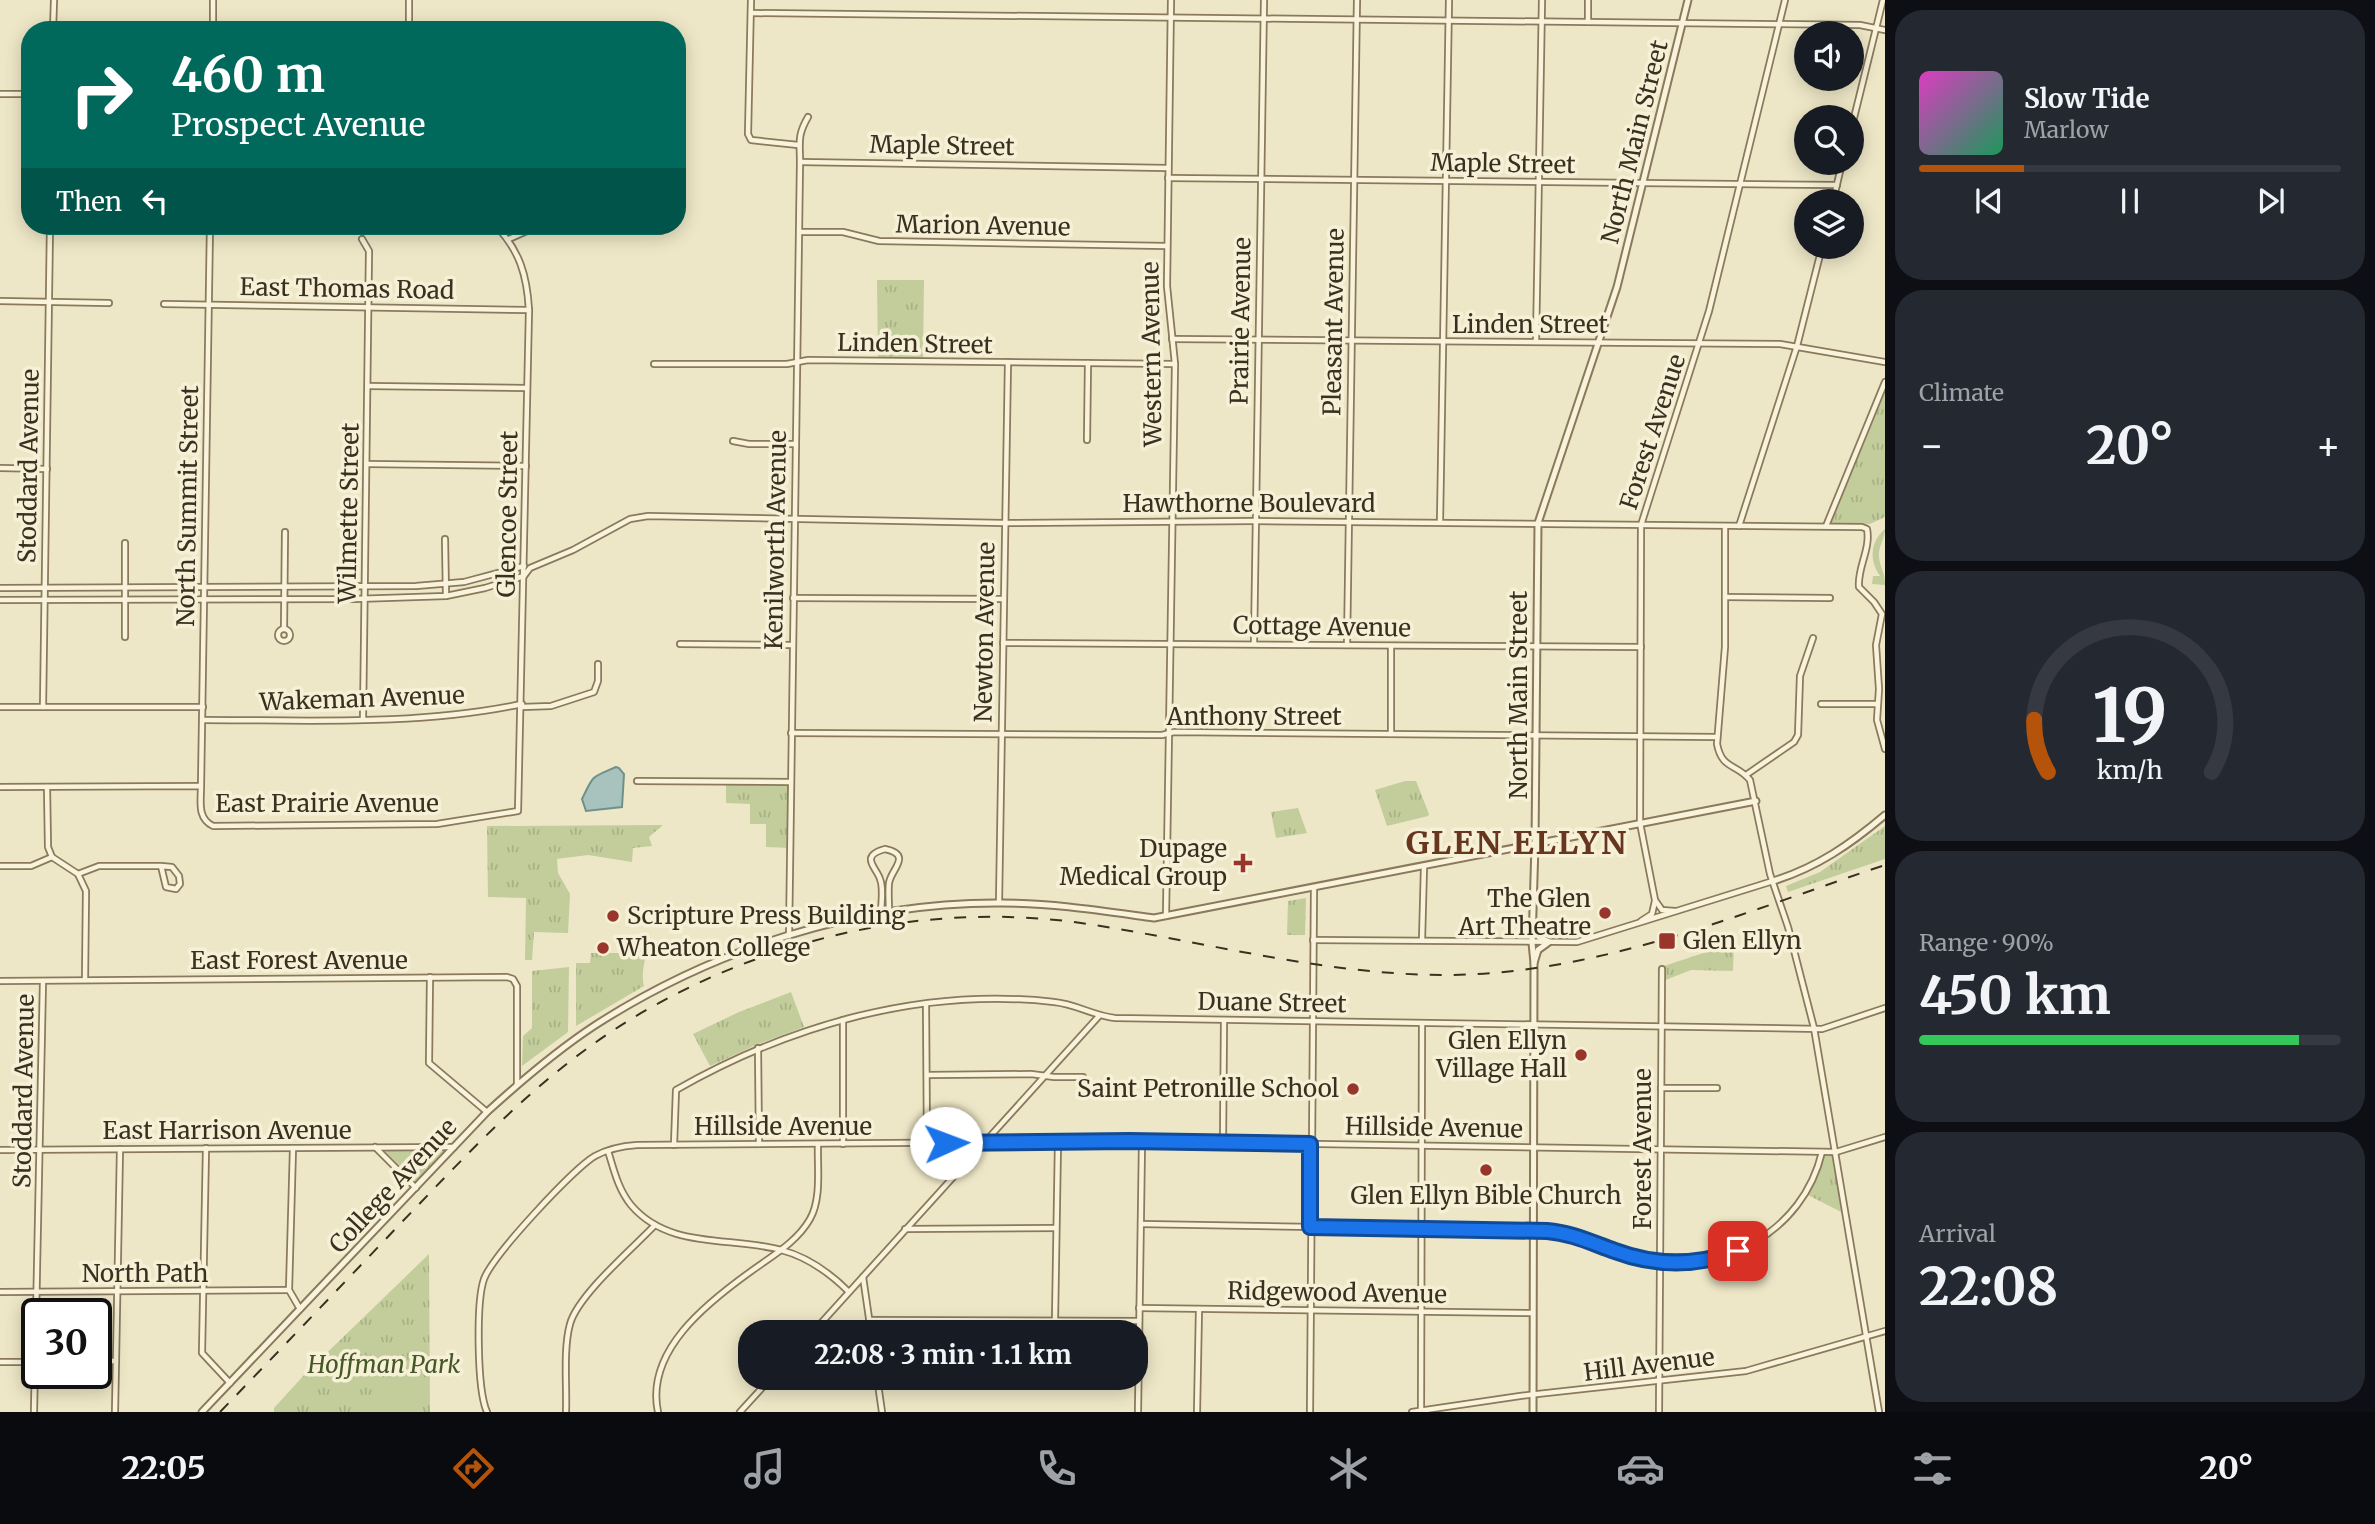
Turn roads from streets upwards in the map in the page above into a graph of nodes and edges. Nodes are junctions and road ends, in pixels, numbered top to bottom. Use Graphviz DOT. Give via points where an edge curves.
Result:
graph roads {
  1 [pos="54,0"];
  2 [pos="213,0"];
  3 [pos="409,0"];
  4 [pos="751,0"];
  5 [pos="1171,0"];
  6 [pos="1264,0"];
  7 [pos="1357,0"];
  8 [pos="1450,0"];
  9 [pos="1542,0"];
  10 [pos="1588,0"];
  11 [pos="1688,0"];
  12 [pos="1785,0"];
  13 [pos="1883,0"];
  14 [pos="751,13"];
  15 [pos="1170,19"];
  16 [pos="1263,19"];
  17 [pos="1356,19"];
  18 [pos="1449,20"];
  19 [pos="53,21"];
  20 [pos="213,21"];
  21 [pos="409,21"];
  22 [pos="1541,21"];
  23 [pos="1588,22"];
  24 [pos="1682,22"];
  25 [pos="1779,24"];
  26 [pos="1876,28"];
  27 [pos="1885,30"];
  28 [pos="0,94"];
  29 [pos="21,94"];
  30 [pos="1857,105"];
  31 [pos="807,117"];
  32 [pos="797,145"];
  33 [pos="800,162"];
  34 [pos="1168,168"];
  35 [pos="1839,175"];
  36 [pos="1168,178"];
  37 [pos="1261,179"];
  38 [pos="1353,180"];
  39 [pos="1446,181"];
  40 [pos="1539,181"];
  41 [pos="1643,182"];
  42 [pos="1740,184"];
  43 [pos="1837,185"];
  44 [pos="1836,189"];
  45 [pos="799,232"];
  46 [pos="50,235"];
  47 [pos="210,235"];
  48 [pos="505,235"];
  49 [pos="518,235"];
  50 [pos="362,239"];
  51 [pos="509,239"];
  52 [pos="1167,246"];
  53 [pos="1819,259"];
  54 [pos="0,301"];
  55 [pos="49,302"];
  56 [pos="108,303"];
  57 [pos="164,304"];
  58 [pos="209,305"];
  59 [pos="368,307"];
  60 [pos="529,310"];
  61 [pos="1172,340"];
  62 [pos="1258,340"];
  63 [pos="1351,341"];
  64 [pos="1443,342"];
  65 [pos="1536,342"];
  66 [pos="1600,343"];
  67 [pos="1699,344"];
  68 [pos="1797,346"];
  69 [pos="1007,362"];
  70 [pos="1885,362"];
  71 [pos="797,363"];
  72 [pos="1088,363"];
  73 [pos="654,364"];
  74 [pos="1175,364"];
  75 [pos="1885,382"];
  76 [pos="368,386"];
  77 [pos="527,388"];
  78 [pos="1087,440"];
  79 [pos="733,441"];
  80 [pos="795,444"];
  81 [pos="367,464"];
  82 [pos="526,466"];
  83 [pos="0,468"];
  84 [pos="47,469"];
  85 [pos="794,520"];
  86 [pos="1171,521"];
  87 [pos="1254,521"];
  88 [pos="1348,522"];
  89 [pos="1004,523"];
  90 [pos="1440,523"];
  91 [pos="1538,523"];
  92 [pos="1641,525"];
  93 [pos="1725,526"];
  94 [pos="1739,526"];
  95 [pos="1826,526"];
  96 [pos="285,532"];
  97 [pos="445,539"];
  98 [pos="125,543"];
  99 [pos="524,566"];
  100 [pos="524,576"];
  101 [pos="446,584"];
  102 [pos="285,587"];
  103 [pos="366,587"];
  104 [pos="0,588"];
  105 [pos="45,588"];
  106 [pos="125,588"];
  107 [pos="205,588"];
  108 [pos="446,596"];
  109 [pos="1725,597"];
  110 [pos="365,598"];
  111 [pos="793,598"];
  112 [pos="1830,598"];
  113 [pos="205,599"];
  114 [pos="285,599"];
  115 [pos="1003,599"];
  116 [pos="0,600"];
  117 [pos="45,600"];
  118 [pos="125,600"];
  119 [pos="284,628"];
  120 [pos="125,637"];
  121 [pos="1813,638"];
  122 [pos="680,643"];
  123 [pos="1003,643"];
  124 [pos="1254,643"];
  125 [pos="792,645"];
  126 [pos="1170,645"];
  127 [pos="1347,645"];
  128 [pos="1391,646"];
  129 [pos="1536,647"];
  130 [pos="1641,648"];
  131 [pos="598,664"];
  132 [pos="522,704"];
  133 [pos="1821,704"];
  134 [pos="1877,704"];
  135 [pos="0,707"];
  136 [pos="43,707"];
  137 [pos="203,707"];
  138 [pos="363,719"];
  139 [pos="203,720"];
  140 [pos="791,733"];
  141 [pos="1168,733"];
  142 [pos="1001,734"];
  143 [pos="1391,734"];
  144 [pos="1536,735"];
  145 [pos="1641,736"];
  146 [pos="1717,737"];
  147 [pos="1885,749"];
  148 [pos="1746,775"];
  149 [pos="637,781"];
  150 [pos="791,782"];
  151 [pos="201,786"];
  152 [pos="0,787"];
  153 [pos="47,787"];
  154 [pos="1756,801"];
  155 [pos="519,811"];
  156 [pos="1885,815"];
  157 [pos="1640,823"];
  158 [pos="1535,845"];
  159 [pos="52,857"];
  160 [pos="0,866"];
  161 [pos="161,866"];
  162 [pos="1424,867"];
  163 [pos="78,874"];
  164 [pos="1773,881"];
  165 [pos="1314,888"];
  166 [pos="1655,900"];
  167 [pos="999,903"];
  168 [pos="1675,911"];
  169 [pos="889,912"];
  170 [pos="881,914"];
  171 [pos="1166,916"];
  172 [pos="1634,924"];
  173 [pos="1534,926"];
  174 [pos="789,936"];
  175 [pos="1313,940"];
  176 [pos="1422,940"];
  177 [pos="1549,942"];
  178 [pos="1532,943"];
  179 [pos="1534,963"];
  180 [pos="1662,969"];
  181 [pos="430,977"];
  182 [pos="85,980"];
  183 [pos="0,981"];
  184 [pos="43,981"];
  185 [pos="926,1004"];
  186 [pos="1885,1008"];
  187 [pos="1098,1016"];
  188 [pos="843,1020"];
  189 [pos="1224,1020"];
  190 [pos="1311,1021"];
  191 [pos="1422,1023"];
  192 [pos="1534,1024"];
  193 [pos="1661,1026"];
  194 [pos="1814,1028"];
  195 [pos="758,1048"];
  196 [pos="927,1075"];
  197 [pos="1044,1075"];
  198 [pos="1083,1077"];
  199 [pos="517,1085"];
  200 [pos="1661,1088"];
  201 [pos="1717,1088"];
  202 [pos="487,1112"];
  203 [pos="1885,1137"];
  204 [pos="984,1142"];
  205 [pos="1058,1142"];
  206 [pos="1142,1142"];
  207 [pos="1223,1143"];
  208 [pos="759,1144"];
  209 [pos="818,1144"];
  210 [pos="843,1144"];
  211 [pos="927,1144"];
  212 [pos="1310,1144"];
  213 [pos="674,1145"];
  214 [pos="1421,1146"];
  215 [pos="374,1147"];
  216 [pos="455,1147"];
  217 [pos="1533,1147"];
  218 [pos="293,1148"];
  219 [pos="40,1149"];
  220 [pos="120,1149"];
  221 [pos="206,1149"];
  222 [pos="1661,1149"];
  223 [pos="0,1150"];
  224 [pos="608,1151"];
  225 [pos="1822,1152"];
  226 [pos="1836,1152"];
  227 [pos="416,1188"];
  228 [pos="1141,1224"];
  229 [pos="656,1225"];
  230 [pos="1310,1227"];
  231 [pos="1056,1228"];
  232 [pos="1422,1228"];
  233 [pos="904,1229"];
  234 [pos="1534,1230"];
  235 [pos="782,1250"];
  236 [pos="1661,1263"];
  237 [pos="863,1276"];
  238 [pos="289,1290"];
  239 [pos="203,1291"];
  240 [pos="0,1292"];
  241 [pos="37,1292"];
  242 [pos="117,1292"];
  243 [pos="849,1292"];
  244 [pos="37,1298"];
  245 [pos="1139,1308"];
  246 [pos="1199,1308"];
  247 [pos="300,1309"];
  248 [pos="1310,1310"];
  249 [pos="1421,1312"];
  250 [pos="1534,1313"];
  251 [pos="824,1320"];
  252 [pos="869,1320"];
  253 [pos="1055,1320"];
  254 [pos="1139,1320"];
  255 [pos="1885,1331"];
  256 [pos="1867,1336"];
  257 [pos="112,1361"];
  258 [pos="116,1361"];
  259 [pos="0,1362"];
  260 [pos="21,1362"];
  261 [pos="1660,1381"];
  262 [pos="230,1383"];
  263 [pos="35,1389"];
  264 [pos="760,1390"];
  265 [pos="879,1390"];
  266 [pos="1138,1390"];
  267 [pos="1533,1395"];
  268 [pos="1421,1411"];
  269 [pos="34,1412"];
  270 [pos="116,1412"];
  271 [pos="202,1412"];
  272 [pos="486,1412"];
  273 [pos="566,1412"];
  274 [pos="658,1412"];
  275 [pos="740,1412"];
  276 [pos="882,1412"];
  277 [pos="1138,1412"];
  278 [pos="1197,1412"];
  279 [pos="1310,1412"];
  280 [pos="1412,1412"];
  281 [pos="1532,1412"];
  282 [pos="1659,1412"];
  283 [pos="1879,1412"];
  1 -- 19 [label="street"];
  2 -- 20 [label="street"];
  3 -- 21 [label="street"];
  4 -- 14 [label="street"];
  5 -- 15 [label="street, Western Avenue"];
  6 -- 16 [label="street, Prairie Avenue"];
  7 -- 17 [label="street, Pleasant Avenue"];
  8 -- 18 [label="street"];
  9 -- 22 [label="street"];
  10 -- 23 [label="street"];
  11 -- 24 [label="street, North Main Street"];
  12 -- 25 [label="street, Forest Avenue"];
  13 -- 26 [label="street"];
  14 -- 15 [label="street"];
  14 -- 32 [label="street" via="748,134 751,140"];
  15 -- 16 [label="street"];
  15 -- 34 [label="street, Western Avenue"];
  16 -- 17 [label="street"];
  16 -- 37 [label="street, Prairie Avenue"];
  17 -- 18 [label="street"];
  17 -- 38 [label="street, Pleasant Avenue"];
  18 -- 22 [label="street"];
  18 -- 39 [label="street"];
  22 -- 23 [label="street"];
  22 -- 40 [label="street"];
  23 -- 24 [label="street"];
  24 -- 25 [label="street"];
  24 -- 41 [label="street, North Main Street"];
  25 -- 26 [label="street"];
  25 -- 42 [label="street, Forest Avenue"];
  26 -- 27 [label="street"];
  26 -- 30 [label="street"];
  28 -- 29 [label="street"];
  31 -- 32 [label="street"];
  32 -- 33 [label="street, Kenilworth Avenue"];
  33 -- 34 [label="street, Maple Street"];
  33 -- 45 [label="street, Kenilworth Avenue"];
  34 -- 36 [label="street, Western Avenue"];
  35 -- 43 [label="street"];
  36 -- 37 [label="street, Maple Street"];
  36 -- 52 [label="street, Western Avenue"];
  37 -- 38 [label="street, Maple Street"];
  37 -- 62 [label="street, Prairie Avenue"];
  38 -- 39 [label="street, Maple Street"];
  38 -- 63 [label="street, Pleasant Avenue"];
  39 -- 40 [label="street, Maple Street"];
  39 -- 64 [label="street"];
  40 -- 41 [label="street, Maple Street"];
  40 -- 65 [label="street"];
  41 -- 42 [label="street, Maple Street"];
  41 -- 66 [label="street, North Main Street"];
  42 -- 43 [label="street, Maple Street"];
  42 -- 67 [label="street, Forest Avenue"];
  43 -- 44 [label="street"];
  45 -- 52 [label="street, Marion Avenue" via="843,232 879,241"];
  45 -- 71 [label="street, Kenilworth Avenue"];
  46 -- 55 [label="street, Stoddard Avenue"];
  47 -- 58 [label="street, North Summit Street"];
  48 -- 51 [label="street, Glencoe Street"];
  49 -- 51 [label="street"];
  50 -- 59 [label="street, Wilmette Street" via="369,251"];
  51 -- 60 [label="street, Glencoe Street" via="525,273"];
  52 -- 61 [label="street, Western Avenue"];
  53 -- 68 [label="street"];
  54 -- 55 [label="street"];
  55 -- 56 [label="street"];
  55 -- 84 [label="street, Stoddard Avenue"];
  57 -- 58 [label="street, East Thomas Road"];
  58 -- 59 [label="street, East Thomas Road"];
  58 -- 107 [label="street, North Summit Street"];
  59 -- 60 [label="street, East Thomas Road"];
  59 -- 76 [label="street, Wilmette Street"];
  60 -- 77 [label="street, Glencoe Street"];
  61 -- 62 [label="street, Linden Street"];
  61 -- 74 [label="street, Western Avenue"];
  62 -- 63 [label="street, Linden Street"];
  62 -- 87 [label="street, Prairie Avenue"];
  63 -- 64 [label="street, Linden Street"];
  63 -- 88 [label="street, Pleasant Avenue"];
  64 -- 65 [label="street, Linden Street"];
  64 -- 90 [label="street"];
  65 -- 66 [label="street, Linden Street"];
  66 -- 67 [label="street, Linden Street"];
  66 -- 91 [label="street, North Main Street"];
  67 -- 68 [label="street, Linden Street"];
  67 -- 92 [label="street, Forest Avenue"];
  68 -- 70 [label="street, Linden Street"];
  68 -- 94 [label="street"];
  69 -- 71 [label="street, Linden Street"];
  69 -- 72 [label="street, Linden Street"];
  69 -- 89 [label="street, Newton Avenue"];
  71 -- 73 [label="street, Linden Street"];
  71 -- 80 [label="street, Kenilworth Avenue"];
  72 -- 74 [label="street, Linden Street"];
  72 -- 78 [label="street"];
  74 -- 86 [label="street, Western Avenue"];
  75 -- 95 [label="street"];
  76 -- 77 [label="street"];
  76 -- 81 [label="street, Wilmette Street"];
  77 -- 82 [label="street, Glencoe Street"];
  79 -- 80 [label="street"];
  80 -- 85 [label="street, Kenilworth Avenue"];
  81 -- 82 [label="street"];
  81 -- 103 [label="street, Wilmette Street"];
  82 -- 99 [label="street, Glencoe Street"];
  83 -- 84 [label="street"];
  84 -- 105 [label="street, Stoddard Avenue"];
  85 -- 89 [label="street, Hawthorne Boulevard"];
  85 -- 100 [label="street, Hawthorne Boulevard" via="630,519 530,568"];
  85 -- 111 [label="street, Kenilworth Avenue"];
  86 -- 87 [label="street, Hawthorne Boulevard"];
  86 -- 89 [label="street, Hawthorne Boulevard"];
  86 -- 126 [label="street, Western Avenue"];
  87 -- 88 [label="street, Hawthorne Boulevard"];
  87 -- 124 [label="street, Prairie Avenue"];
  88 -- 90 [label="street, Hawthorne Boulevard"];
  88 -- 127 [label="street, Pleasant Avenue"];
  89 -- 115 [label="street, Newton Avenue"];
  90 -- 91 [label="street, Hawthorne Boulevard"];
  91 -- 92 [label="street, Hawthorne Boulevard"];
  91 -- 129 [label="street, North Main Street"];
  92 -- 93 [label="street, Hawthorne Boulevard"];
  92 -- 130 [label="street, Forest Avenue"];
  93 -- 94 [label="street, Hawthorne Boulevard"];
  93 -- 109 [label="street"];
  94 -- 95 [label="street, Hawthorne Boulevard"];
  95 -- 134 [label="street, Hawthorne Boulevard" via="1867,529 1858,580 1882,614 1876,645"];
  96 -- 102 [label="street"];
  97 -- 101 [label="street"];
  98 -- 106 [label="street"];
  99 -- 100 [label="street, Glencoe Street"];
  99 -- 101 [label="street"];
  100 -- 108 [label="street"];
  100 -- 132 [label="street, Glencoe Street"];
  101 -- 103 [label="street"];
  101 -- 108 [label="street"];
  102 -- 103 [label="street"];
  102 -- 107 [label="street"];
  102 -- 114 [label="street"];
  103 -- 110 [label="street, Wilmette Street"];
  104 -- 105 [label="street"];
  105 -- 106 [label="street"];
  105 -- 117 [label="street, Stoddard Avenue"];
  106 -- 107 [label="street"];
  106 -- 118 [label="street"];
  107 -- 113 [label="street, North Summit Street"];
  108 -- 110 [label="street"];
  109 -- 112 [label="street"];
  109 -- 146 [label="street"];
  110 -- 114 [label="street"];
  110 -- 138 [label="street, Wilmette Street"];
  111 -- 115 [label="street"];
  111 -- 125 [label="street, Kenilworth Avenue"];
  113 -- 114 [label="street"];
  113 -- 118 [label="street"];
  113 -- 137 [label="street, North Summit Street"];
  114 -- 119 [label="street"];
  115 -- 123 [label="street, Newton Avenue"];
  116 -- 117 [label="street"];
  117 -- 118 [label="street"];
  117 -- 136 [label="street, Stoddard Avenue"];
  118 -- 120 [label="street"];
  121 -- 148 [label="street" via="1800,676 1798,735"];
  122 -- 125 [label="street"];
  123 -- 126 [label="street, Cottage Avenue"];
  123 -- 142 [label="street, Newton Avenue"];
  124 -- 126 [label="street, Cottage Avenue"];
  124 -- 127 [label="street, Cottage Avenue"];
  125 -- 140 [label="street, Kenilworth Avenue"];
  126 -- 141 [label="street, Western Avenue"];
  127 -- 128 [label="street, Cottage Avenue"];
  128 -- 129 [label="street, Cottage Avenue"];
  128 -- 143 [label="street"];
  129 -- 130 [label="street, Cottage Avenue"];
  129 -- 144 [label="street, North Main Street"];
  130 -- 145 [label="street, Forest Avenue"];
  131 -- 132 [label="street, Wakeman Avenue" via="594,692 551,706"];
  132 -- 138 [label="street, Wakeman Avenue" via="457,715"];
  132 -- 155 [label="street, Glencoe Street"];
  133 -- 134 [label="street"];
  134 -- 147 [label="street"];
  135 -- 136 [label="street"];
  136 -- 137 [label="street"];
  137 -- 139 [label="street, North Summit Street"];
  138 -- 139 [label="street, Wakeman Avenue"];
  139 -- 151 [label="street, North Summit Street"];
  140 -- 142 [label="street, Anthony Street"];
  140 -- 150 [label="street, Kenilworth Avenue"];
  141 -- 142 [label="street, Anthony Street"];
  141 -- 143 [label="street, Anthony Street"];
  141 -- 171 [label="street, Western Avenue"];
  142 -- 167 [label="street, Newton Avenue"];
  143 -- 144 [label="street, Anthony Street"];
  144 -- 145 [label="street, Anthony Street"];
  144 -- 158 [label="street, North Main Street"];
  145 -- 146 [label="street, Anthony Street"];
  145 -- 157 [label="street, Forest Avenue"];
  146 -- 148 [label="street" via="1722,759"];
  148 -- 154 [label="street"];
  149 -- 150 [label="street"];
  150 -- 174 [label="street, Kenilworth Avenue"];
  151 -- 153 [label="street, East Prairie Avenue"];
  151 -- 155 [label="street, East Prairie Avenue" via="201,816 213,826 437,824"];
  152 -- 153 [label="street, East Prairie Avenue"];
  153 -- 159 [label="street" via="46,839"];
  154 -- 157 [label="street, College Avenue"];
  154 -- 164 [label="street"];
  156 -- 164 [label="street" via="1822,862"];
  157 -- 158 [label="street, College Avenue"];
  157 -- 166 [label="street, Forest Avenue"];
  158 -- 162 [label="street, College Avenue"];
  158 -- 173 [label="street, North Main Street"];
  159 -- 160 [label="street" via="30,866"];
  159 -- 163 [label="street"];
  161 -- 161 [label="street" via="166,887 176,889 179,876 172,867"];
  161 -- 163 [label="street" via="99,866"];
  162 -- 165 [label="street, College Avenue"];
  162 -- 176 [label="street"];
  163 -- 182 [label="street" via="86,896"];
  164 -- 168 [label="street"];
  164 -- 194 [label="street"];
  165 -- 171 [label="street, College Avenue"];
  165 -- 175 [label="street"];
  166 -- 168 [label="street" via="1662,910"];
  166 -- 172 [label="street" via="1652,914"];
  167 -- 169 [label="street, College Avenue"];
  167 -- 171 [label="street, College Avenue"];
  168 -- 172 [label="street"];
  169 -- 170 [label="street, College Avenue"];
  169 -- 170 [label="street" via="889,881 899,859 884,849 871,860 880,878"];
  170 -- 174 [label="street, College Avenue"];
  172 -- 177 [label="street" via="1577,942"];
  173 -- 177 [label="street" via="1539,937"];
  173 -- 178 [label="street, North Main Street"];
  174 -- 199 [label="street, College Avenue" via="713,963 627,1005"];
  175 -- 176 [label="street"];
  175 -- 190 [label="street"];
  176 -- 178 [label="street"];
  177 -- 178 [label="street"];
  177 -- 179 [label="street" via="1538,950"];
  178 -- 179 [label="street, North Main Street"];
  179 -- 192 [label="street, North Main Street"];
  180 -- 193 [label="street, Forest Avenue"];
  181 -- 182 [label="street, East Forest Avenue"];
  181 -- 199 [label="street, East Forest Avenue" via="513,979 517,986"];
  181 -- 202 [label="street" via="429,1063"];
  182 -- 184 [label="street, Stoddard Avenue"];
  183 -- 184 [label="street"];
  184 -- 219 [label="street, Stoddard Avenue"];
  185 -- 187 [label="street, Duane Street" via="975,998 1053,1002 1075,1005"];
  185 -- 188 [label="street, Duane Street"];
  185 -- 196 [label="street"];
  186 -- 194 [label="street, Duane Street"];
  187 -- 189 [label="street, Duane Street"];
  187 -- 197 [label="street"];
  188 -- 195 [label="street, Duane Street"];
  188 -- 210 [label="street"];
  189 -- 190 [label="street, Duane Street"];
  189 -- 207 [label="street"];
  190 -- 191 [label="street, Duane Street"];
  190 -- 212 [label="street"];
  191 -- 192 [label="street, Duane Street"];
  191 -- 214 [label="street"];
  192 -- 193 [label="street, Duane Street"];
  192 -- 217 [label="street, North Main Street"];
  193 -- 194 [label="street, Duane Street"];
  193 -- 200 [label="street, Forest Avenue"];
  194 -- 226 [label="street"];
  195 -- 208 [label="street"];
  195 -- 213 [label="street, Duane Street" via="676,1090"];
  196 -- 197 [label="street"];
  196 -- 211 [label="street"];
  197 -- 198 [label="street"];
  197 -- 204 [label="street"];
  199 -- 202 [label="street, College Avenue"];
  200 -- 201 [label="street"];
  200 -- 222 [label="street, Forest Avenue"];
  202 -- 216 [label="street, College Avenue"];
  203 -- 226 [label="street, Hillside Avenue"];
  204 -- 205 [label="street, Hillside Avenue"];
  204 -- 211 [label="street, Hillside Avenue"];
  204 -- 233 [label="street"];
  205 -- 206 [label="street, Hillside Avenue"];
  205 -- 231 [label="street"];
  206 -- 207 [label="street, Hillside Avenue"];
  206 -- 228 [label="street"];
  207 -- 212 [label="street, Hillside Avenue"];
  208 -- 209 [label="street, Hillside Avenue"];
  208 -- 213 [label="street, Hillside Avenue"];
  209 -- 210 [label="street, Hillside Avenue"];
  209 -- 235 [label="street" via="813,1213"];
  210 -- 211 [label="street, Hillside Avenue"];
  212 -- 214 [label="street, Hillside Avenue"];
  212 -- 230 [label="street"];
  213 -- 224 [label="street, Hillside Avenue"];
  214 -- 217 [label="street, Hillside Avenue"];
  214 -- 232 [label="street"];
  215 -- 216 [label="street, East Harrison Avenue"];
  215 -- 218 [label="street, East Harrison Avenue"];
  215 -- 227 [label="street"];
  216 -- 227 [label="street, College Avenue"];
  217 -- 222 [label="street, Hillside Avenue"];
  217 -- 234 [label="street, North Main Street"];
  218 -- 221 [label="street, East Harrison Avenue"];
  218 -- 238 [label="street"];
  219 -- 220 [label="street, East Harrison Avenue"];
  219 -- 223 [label="street, East Harrison Avenue"];
  219 -- 241 [label="street, Stoddard Avenue"];
  220 -- 221 [label="street, East Harrison Avenue"];
  220 -- 242 [label="street"];
  221 -- 239 [label="street"];
  222 -- 225 [label="street, Hillside Avenue"];
  222 -- 236 [label="street, Forest Avenue"];
  224 -- 229 [label="street" via="623,1194"];
  224 -- 272 [label="street" via="581,1168 488,1270 479,1309 481,1393"];
  225 -- 226 [label="street, Hillside Avenue"];
  225 -- 236 [label="street" via="1799,1202 1763,1237 1712,1259"];
  226 -- 256 [label="street"];
  227 -- 247 [label="street, College Avenue"];
  228 -- 230 [label="street"];
  228 -- 245 [label="street"];
  229 -- 235 [label="street" via="698,1239"];
  229 -- 273 [label="street" via="573,1317 568,1334"];
  230 -- 232 [label="street"];
  230 -- 248 [label="street"];
  231 -- 233 [label="street"];
  231 -- 253 [label="street"];
  232 -- 234 [label="street"];
  232 -- 249 [label="street"];
  233 -- 237 [label="street"];
  234 -- 236 [label="street" via="1573,1235"];
  234 -- 250 [label="street, North Main Street"];
  235 -- 243 [label="street" via="820,1266"];
  235 -- 274 [label="street" via="726,1290 678,1338 658,1374"];
  236 -- 261 [label="street, Forest Avenue"];
  237 -- 243 [label="street"];
  237 -- 252 [label="street"];
  238 -- 239 [label="street, North Path"];
  238 -- 247 [label="street"];
  239 -- 242 [label="street, North Path"];
  239 -- 262 [label="street" via="202,1353"];
  240 -- 241 [label="street, North Path"];
  241 -- 242 [label="street, North Path"];
  241 -- 244 [label="street, Stoddard Avenue"];
  242 -- 258 [label="street"];
  243 -- 251 [label="street"];
  245 -- 246 [label="street, Ridgewood Avenue"];
  245 -- 254 [label="street"];
  246 -- 248 [label="street, Ridgewood Avenue"];
  246 -- 278 [label="street"];
  247 -- 262 [label="street, College Avenue"];
  248 -- 249 [label="street, Ridgewood Avenue"];
  248 -- 279 [label="street"];
  249 -- 250 [label="street, Ridgewood Avenue"];
  249 -- 268 [label="street"];
  250 -- 267 [label="street, North Main Street"];
  255 -- 256 [label="street, Hill Avenue"];
  256 -- 261 [label="street, Hill Avenue" via="1746,1371"];
  256 -- 283 [label="street"];
  257 -- 258 [label="street"];
  258 -- 270 [label="street"];
  259 -- 260 [label="street"];
  261 -- 267 [label="street, Hill Avenue"];
  261 -- 282 [label="street, Forest Avenue"];
  262 -- 271 [label="street, College Avenue"];
  263 -- 269 [label="street, Stoddard Avenue"];
  264 -- 275 [label="street"];
  265 -- 276 [label="street"];
  266 -- 277 [label="street"];
  267 -- 268 [label="street, Hill Avenue"];
  267 -- 281 [label="street, North Main Street"];
  268 -- 280 [label="street, Hill Avenue"];
}
